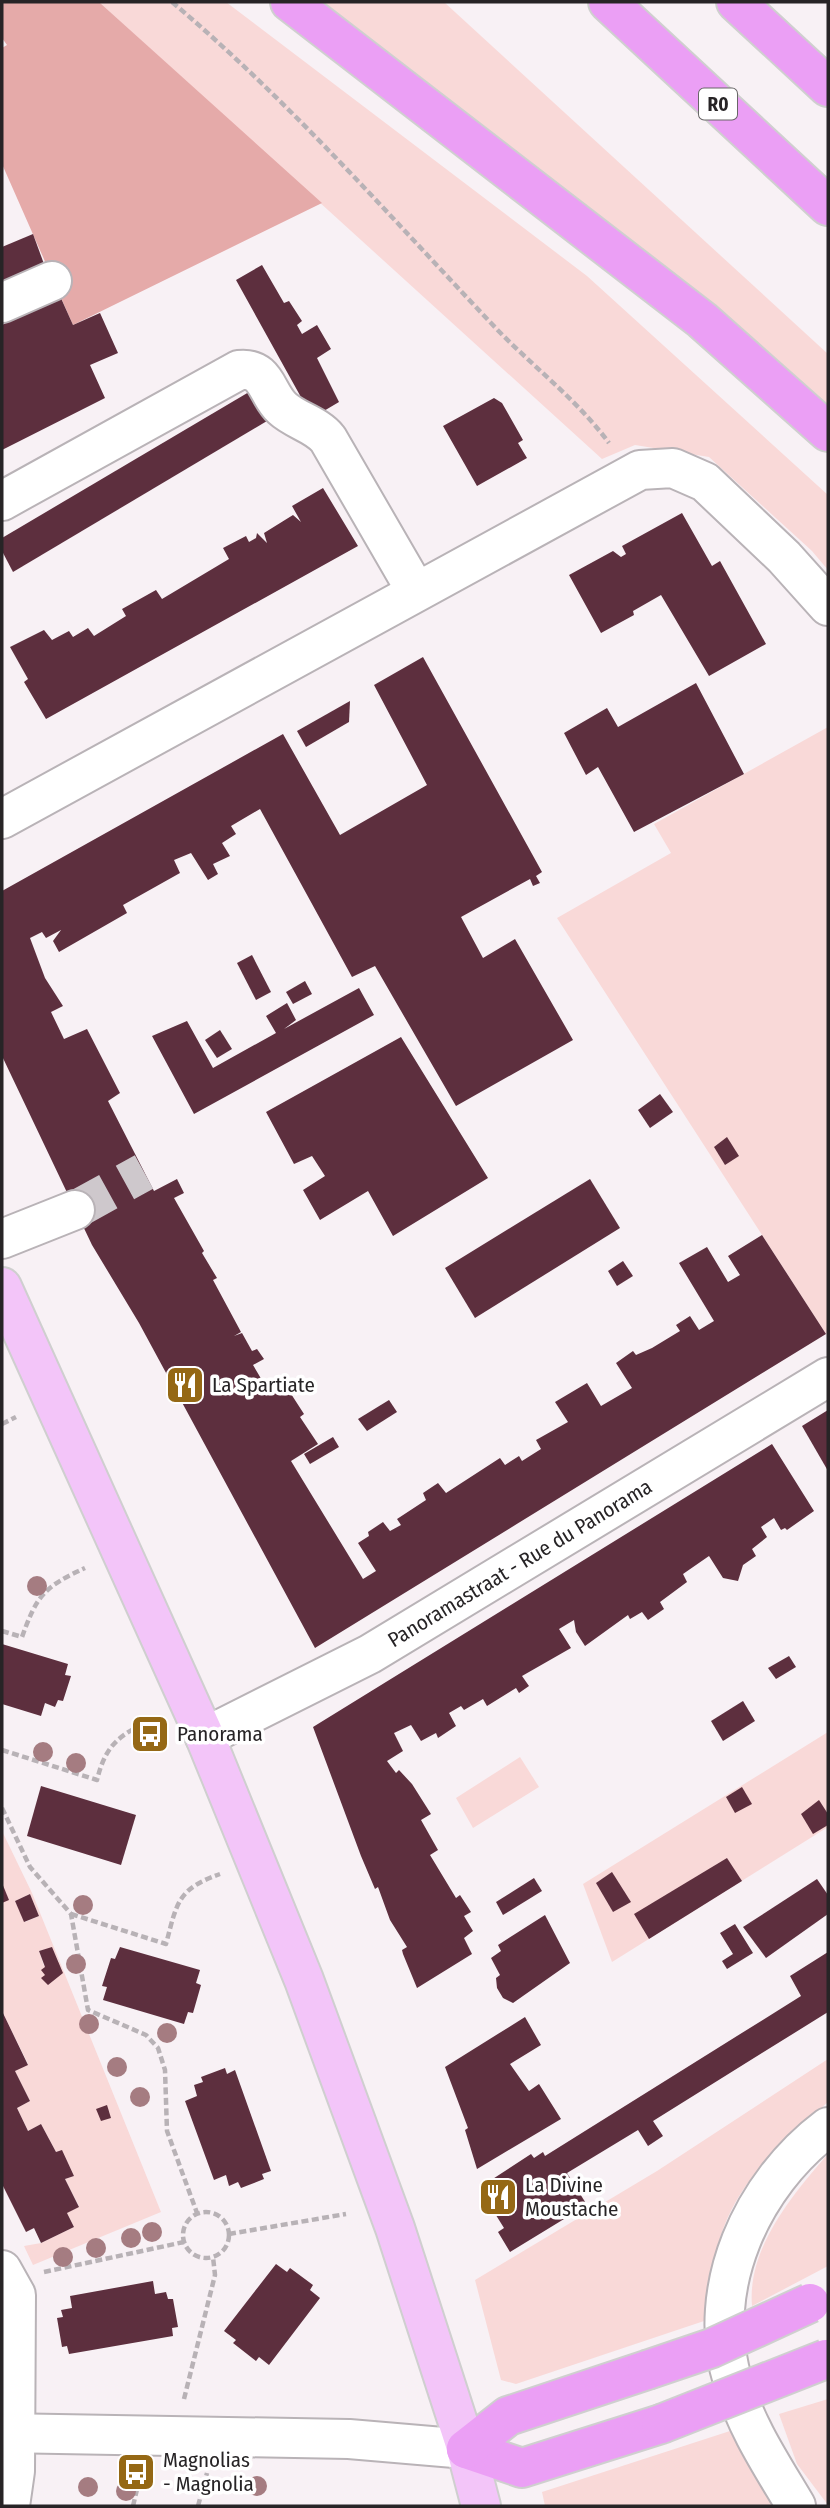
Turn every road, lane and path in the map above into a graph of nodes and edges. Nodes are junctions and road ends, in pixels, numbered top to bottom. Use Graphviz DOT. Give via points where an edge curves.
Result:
graph roads {
  1 [pos="172,2"];
  2 [pos="290,2"];
  3 [pos="608,2"];
  4 [pos="736,2"];
  5 [pos="828,88"];
  6 [pos="828,206"];
  7 [pos="52,281"];
  8 [pos="2,303"];
  9 [pos="828,432"];
  10 [pos="629,474"];
  11 [pos="2,501"];
  12 [pos="416,591"];
  13 [pos="828,606"];
  14 [pos="2,819"];
  15 [pos="75,1210"];
  16 [pos="2,1240"];
  17 [pos="2,1287"];
  18 [pos="828,1377"];
  19 [pos="16,1417"];
  20 [pos="2,1424"];
  21 [pos="85,1569"];
  22 [pos="2,1631"];
  23 [pos="154,1719"];
  24 [pos="205,1737"];
  25 [pos="2,1750"];
  26 [pos="2,1808"];
  27 [pos="220,1874"];
  28 [pos="71,1914"];
  29 [pos="828,2127"];
  30 [pos="197,2213"];
  31 [pos="346,2214"];
  32 [pos="229,2234"];
  33 [pos="184,2242"];
  34 [pos="214,2257"];
  35 [pos="2,2270"];
  36 [pos="42,2273"];
  37 [pos="819,2298"];
  38 [pos="827,2359"];
  39 [pos="183,2400"];
  40 [pos="8,2433"];
  41 [pos="466,2449"];
  42 [pos="142,2469"];
  43 [pos="207,2470"];
  44 [pos="10,2506"];
  45 [pos="134,2506"];
  46 [pos="198,2506"];
  47 [pos="481,2506"];
  48 [pos="796,2506"];
  1 -- 10 [label="path" via="344,165 493,325 574,400"];
  2 -- 9 [label="highway" via="702,320"];
  3 -- 6 [label="highway, R0"];
  4 -- 5 [label="highway"];
  7 -- 8 [label="street"];
  10 -- 12 [label="street"];
  10 -- 13 [label="street" via="651,467 673,468 705,482 785,557"];
  11 -- 12 [label="street" via="239,370 254,371 284,410 326,436"];
  12 -- 14 [label="street"];
  15 -- 16 [label="street"];
  17 -- 24 [label="main road"];
  18 -- 24 [label="street, Panoramastraat - Rue du Panorama" via="370,1654"];
  19 -- 20 [label="path"];
  21 -- 22 [label="path" via="43,1591 22,1637"];
  23 -- 25 [label="path" via="123,1733 102,1757 97,1780"];
  24 -- 41 [label="main road" via="336,2063"];
  26 -- 28 [label="path" via="30,1867"];
  27 -- 28 [label="path" via="194,1884 175,1908 166,1944"];
  28 -- 30 [label="path" via="88,2010 146,2035 158,2048 165,2070 167,2131"];
  29 -- 48 [label="street" via="803,2148 761,2199 732,2265 726,2302 725,2336 733,2382 756,2437"];
  30 -- 32 [label="path" via="220,2216"];
  30 -- 33 [label="path" via="184,2227"];
  31 -- 32 [label="path"];
  32 -- 34 [label="path" via="225,2248"];
  33 -- 34 [label="path" via="199,2257"];
  33 -- 36 [label="path"];
  34 -- 39 [label="path" via="215,2275"];
  35 -- 40 [label="street" via="16,2295"];
  37 -- 41 [label="highway, bridge" via="712,2348 508,2416"];
  38 -- 41 [label="highway, bridge" via="662,2424 522,2468"];
  40 -- 41 [label="street" via="349,2439"];
  40 -- 44 [label="street"];
  41 -- 47 [label="main road"];
  42 -- 45 [label="path"];
  43 -- 46 [label="path"];
}
